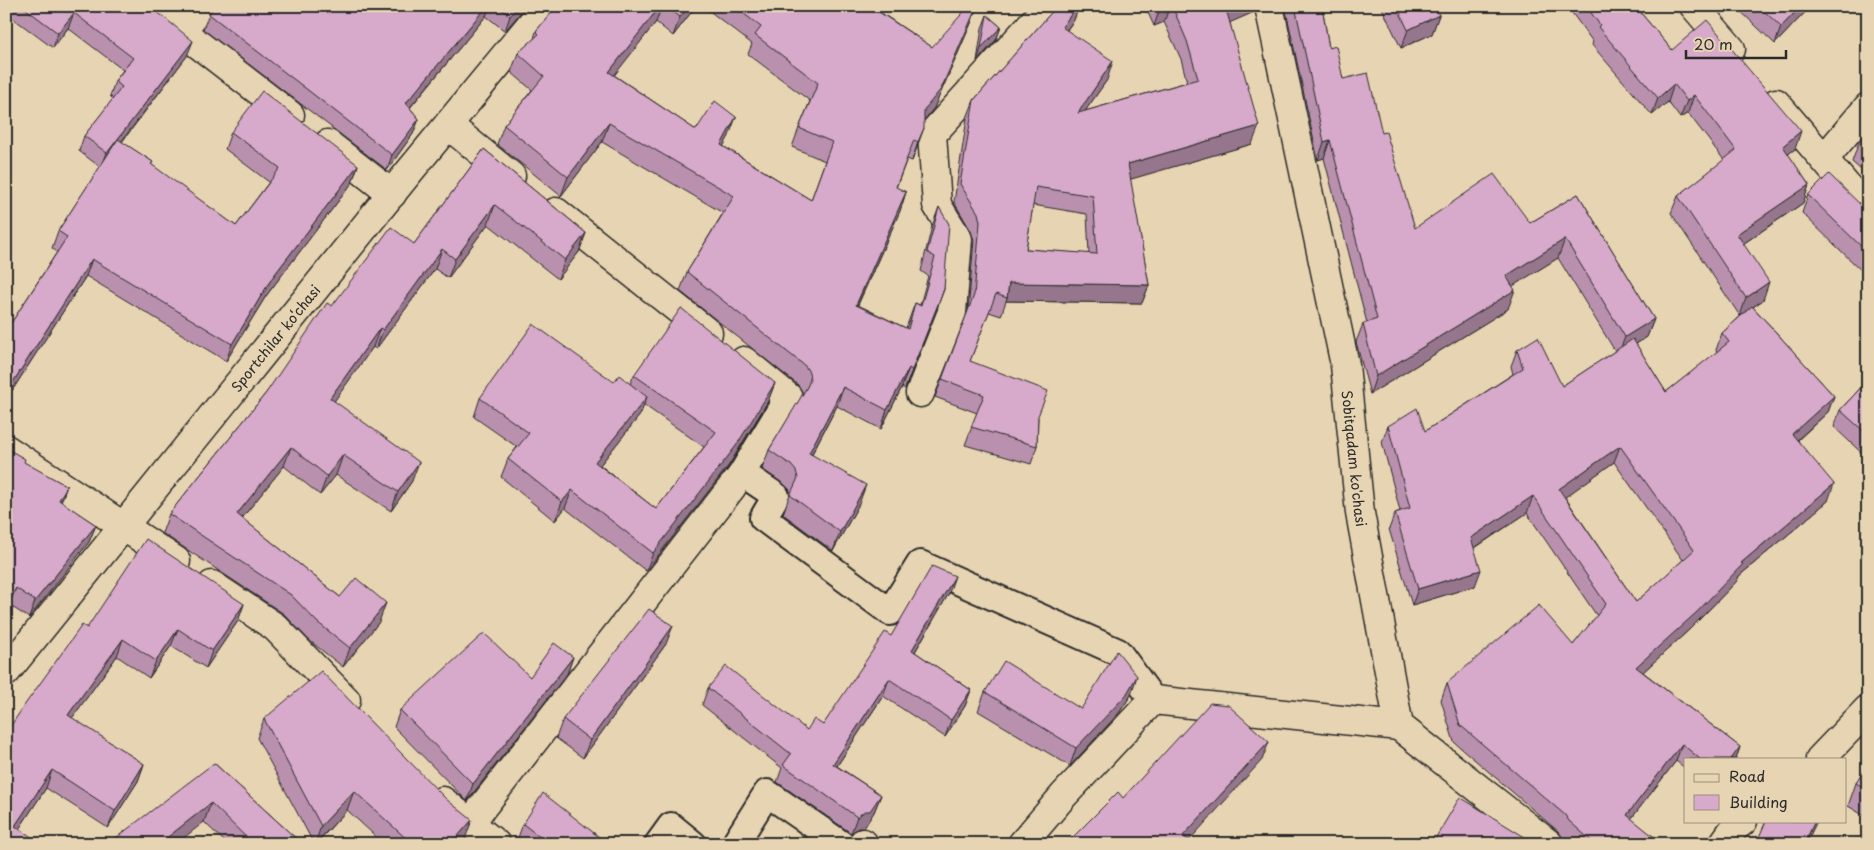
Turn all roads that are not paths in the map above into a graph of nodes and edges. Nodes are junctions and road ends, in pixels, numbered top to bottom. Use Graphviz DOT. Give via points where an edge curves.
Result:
graph roads {
  1 [pos="150,6"];
  2 [pos="202,6"];
  3 [pos="546,6"];
  4 [pos="1048,6"];
  5 [pos="1269,6"];
  6 [pos="1694,6"];
  7 [pos="181,30"];
  8 [pos="1744,64"];
  9 [pos="1762,86"];
  10 [pos="1868,107"];
  11 [pos="448,125"];
  12 [pos="1824,159"];
  13 [pos="392,194"];
  14 [pos="1868,211"];
  15 [pos="920,393"];
  16 [pos="788,396"];
  17 [pos="6,450"];
  18 [pos="737,480"];
  19 [pos="124,526"];
  20 [pos="6,672"];
  21 [pos="1153,700"];
  22 [pos="1868,709"];
  23 [pos="362,717"];
  24 [pos="1399,726"];
  25 [pos="1821,758"];
  26 [pos="429,786"];
  27 [pos="1742,822"];
  28 [pos="470,823"];
  29 [pos="857,843"];
  30 [pos="496,844"];
  31 [pos="658,844"];
  32 [pos="693,844"];
  33 [pos="736,844"];
  34 [pos="1022,844"];
  35 [pos="1549,844"];
  36 [pos="1723,844"];
  1 -- 7 [label="street"];
  2 -- 7 [label="street"];
  3 -- 11 [label="street, Sportchilar ko‘chasi"];
  4 -- 15 [label="street" via="932,134 937,205 958,239 952,312"];
  5 -- 24 [label="street, Sobitqadam ko'chasi" via="1344,365 1360,513"];
  6 -- 8 [label="street"];
  7 -- 13 [label="street"];
  9 -- 12 [label="street"];
  10 -- 12 [label="street"];
  11 -- 13 [label="street, Sportchilar ko‘chasi"];
  11 -- 16 [label="street"];
  12 -- 14 [label="street"];
  13 -- 19 [label="street, Sportchilar ko‘chasi"];
  16 -- 18 [label="street"];
  17 -- 19 [label="street"];
  18 -- 21 [label="street" via="776,496 763,518 890,612 920,564 1118,652"];
  18 -- 28 [label="street"];
  19 -- 20 [label="street, Sportchilar ko‘chasi"];
  19 -- 23 [label="street" via="275,627"];
  21 -- 24 [label="street"];
  21 -- 34 [label="street"];
  22 -- 25 [label="street"];
  24 -- 35 [label="street"];
  26 -- 28 [label="street"];
  27 -- 36 [label="street"];
  28 -- 30 [label="street"];
  29 -- 33 [label="street" via="767,793"];
  31 -- 32 [label="street" via="671,826"];
}
